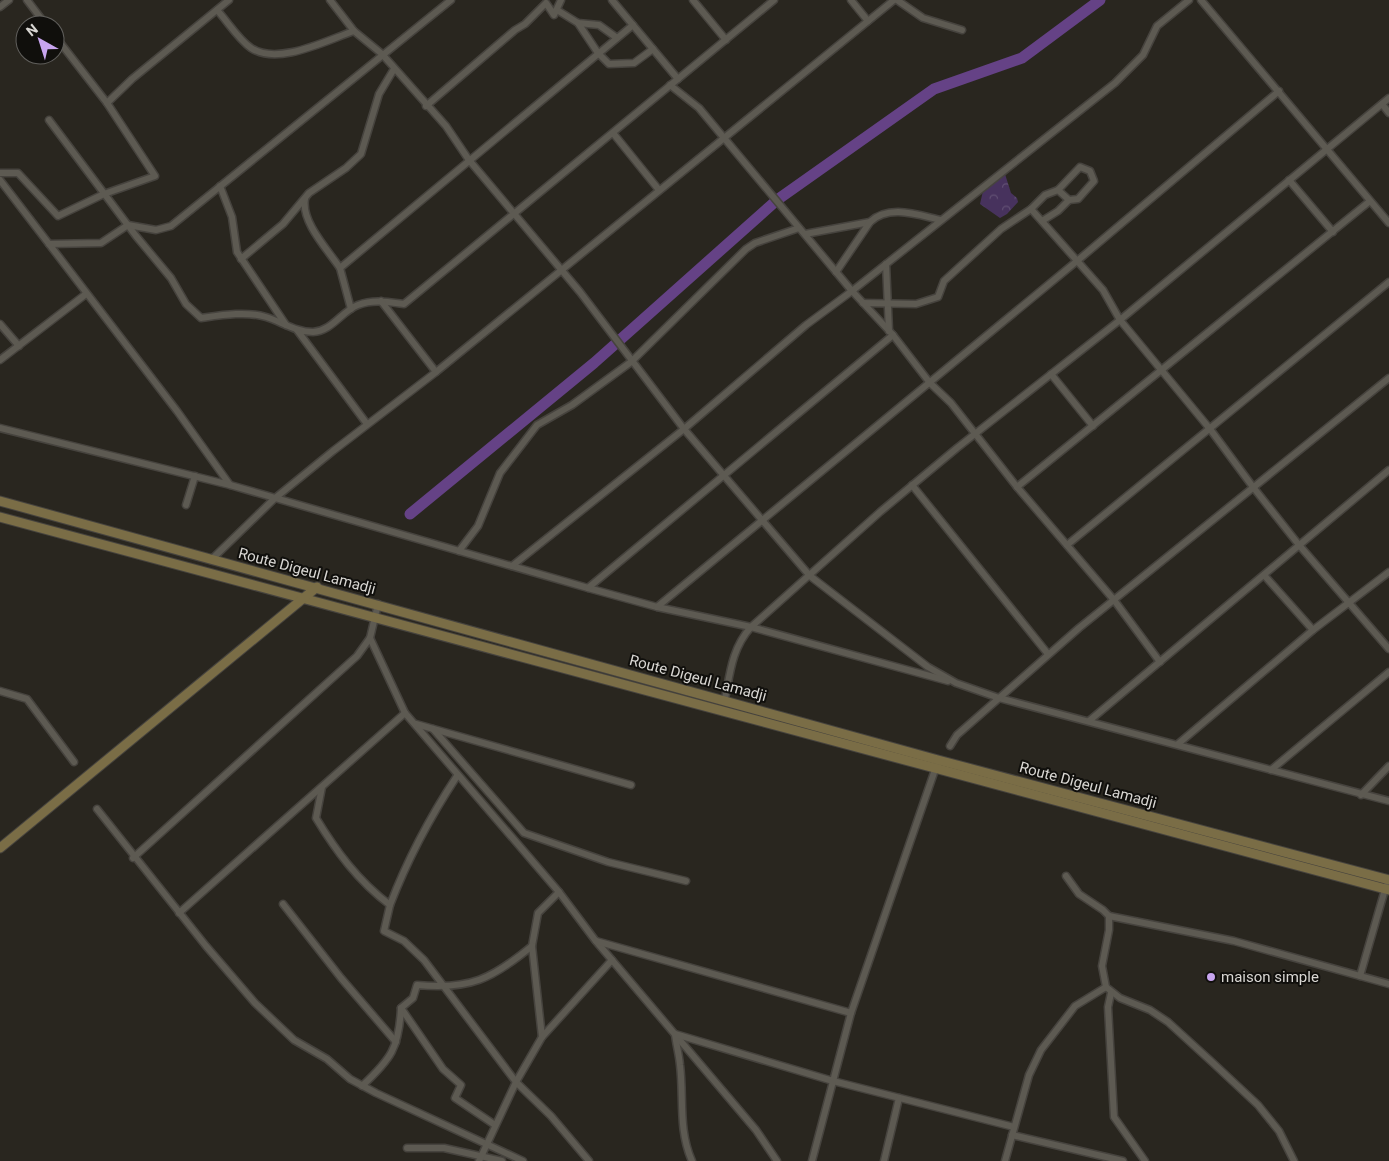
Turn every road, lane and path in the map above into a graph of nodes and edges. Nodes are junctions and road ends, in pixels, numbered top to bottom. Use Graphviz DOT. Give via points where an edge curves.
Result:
graph roads {
  1 [pos="9,0"];
  2 [pos="27,0"];
  3 [pos="229,0"];
  4 [pos="330,0"];
  5 [pos="451,0"];
  6 [pos="561,0"];
  7 [pos="612,0"];
  8 [pos="693,0"];
  9 [pos="851,0"];
  10 [pos="895,0"];
  11 [pos="1189,0"];
  12 [pos="1201,0"];
  13 [pos="772,1"];
  14 [pos="0,7"];
  15 [pos="217,10"];
  16 [pos="557,10"];
  17 [pos="38,15"];
  18 [pos="868,21"];
  19 [pos="578,22"];
  20 [pos="633,24"];
  21 [pos="962,30"];
  22 [pos="354,31"];
  23 [pos="617,38"];
  24 [pos="726,40"];
  25 [pos="65,49"];
  26 [pos="653,49"];
  27 [pos="598,53"];
  28 [pos="382,54"];
  29 [pos="394,69"];
  30 [pos="678,79"];
  31 [pos="670,85"];
  32 [pos="1279,91"];
  33 [pos="1389,98"];
  34 [pos="107,102"];
  35 [pos="1382,104"];
  36 [pos="426,106"];
  37 [pos="1389,113"];
  38 [pos="49,120"];
  39 [pos="612,133"];
  40 [pos="724,137"];
  41 [pos="1326,149"];
  42 [pos="469,160"];
  43 [pos="0,173"];
  44 [pos="0,180"];
  45 [pos="1289,180"];
  46 [pos="220,186"];
  47 [pos="659,190"];
  48 [pos="1058,190"];
  49 [pos="104,194"];
  50 [pos="305,198"];
  51 [pos="1069,200"];
  52 [pos="1370,201"];
  53 [pos="1031,209"];
  54 [pos="514,214"];
  55 [pos="941,220"];
  56 [pos="1042,221"];
  57 [pos="870,222"];
  58 [pos="1389,223"];
  59 [pos="128,225"];
  60 [pos="800,228"];
  61 [pos="1333,232"];
  62 [pos="805,234"];
  63 [pos="49,244"];
  64 [pos="241,259"];
  65 [pos="1077,261"];
  66 [pos="886,264"];
  67 [pos="340,268"];
  68 [pos="560,271"];
  69 [pos="836,272"];
  70 [pos="1389,282"];
  71 [pos="852,291"];
  72 [pos="86,294"];
  73 [pos="381,301"];
  74 [pos="888,302"];
  75 [pos="863,303"];
  76 [pos="351,309"];
  77 [pos="1120,320"];
  78 [pos="0,324"];
  79 [pos="286,325"];
  80 [pos="297,330"];
  81 [pos="891,333"];
  82 [pos="19,346"];
  83 [pos="0,360"];
  84 [pos="631,362"];
  85 [pos="1162,371"];
  86 [pos="436,372"];
  87 [pos="1051,374"];
  88 [pos="1389,378"];
  89 [pos="930,383"];
  90 [pos="367,424"];
  91 [pos="1093,426"];
  92 [pos="0,428"];
  93 [pos="684,429"];
  94 [pos="1210,429"];
  95 [pos="975,433"];
  96 [pos="1389,470"];
  97 [pos="195,476"];
  98 [pos="724,476"];
  99 [pos="230,485"];
  100 [pos="912,486"];
  101 [pos="1017,487"];
  102 [pos="1253,487"];
  103 [pos="274,500"];
  104 [pos="0,501"];
  105 [pos="186,505"];
  106 [pos="0,517"];
  107 [pos="762,522"];
  108 [pos="1067,545"];
  109 [pos="1299,545"];
  110 [pos="459,551"];
  111 [pos="210,560"];
  112 [pos="512,566"];
  113 [pos="1389,572"];
  114 [pos="1264,575"];
  115 [pos="810,576"];
  116 [pos="317,587"];
  117 [pos="588,588"];
  118 [pos="304,598"];
  119 [pos="1114,600"];
  120 [pos="1349,603"];
  121 [pos="378,604"];
  122 [pos="657,607"];
  123 [pos="375,617"];
  124 [pos="751,627"];
  125 [pos="1313,630"];
  126 [pos="370,638"];
  127 [pos="1389,649"];
  128 [pos="1048,654"];
  129 [pos="1160,662"];
  130 [pos="1389,672"];
  131 [pos="956,683"];
  132 [pos="0,691"];
  133 [pos="999,698"];
  134 [pos="725,699"];
  135 [pos="405,713"];
  136 [pos="1089,721"];
  137 [pos="415,724"];
  138 [pos="433,729"];
  139 [pos="1178,744"];
  140 [pos="950,746"];
  141 [pos="74,762"];
  142 [pos="937,763"];
  143 [pos="1389,766"];
  144 [pos="1271,770"];
  145 [pos="457,776"];
  146 [pos="631,786"];
  147 [pos="322,787"];
  148 [pos="1361,795"];
  149 [pos="1389,801"];
  150 [pos="97,809"];
  151 [pos="0,848"];
  152 [pos="133,858"];
  153 [pos="1066,876"];
  154 [pos="1388,880"];
  155 [pos="686,881"];
  156 [pos="1387,890"];
  157 [pos="559,892"];
  158 [pos="283,904"];
  159 [pos="390,904"];
  160 [pos="179,913"];
  161 [pos="1109,916"];
  162 [pos="595,940"];
  163 [pos="532,946"];
  164 [pos="612,960"];
  165 [pos="1360,976"];
  166 [pos="1389,984"];
  167 [pos="1106,987"];
  168 [pos="444,988"];
  169 [pos="1112,993"];
  170 [pos="401,1008"];
  171 [pos="850,1013"];
  172 [pos="674,1034"];
  173 [pos="542,1037"];
  174 [pos="396,1042"];
  175 [pos="833,1081"];
  176 [pos="516,1082"];
  177 [pos="362,1086"];
  178 [pos="899,1098"];
  179 [pos="495,1125"];
  180 [pos="1014,1127"];
  181 [pos="1012,1135"];
  182 [pos="485,1145"];
  183 [pos="407,1148"];
  184 [pos="480,1159"];
  185 [pos="502,1161"];
  186 [pos="523,1161"];
  187 [pos="589,1161"];
  188 [pos="692,1161"];
  189 [pos="777,1161"];
  190 [pos="812,1161"];
  191 [pos="884,1161"];
  192 [pos="1005,1161"];
  193 [pos="1123,1161"];
  194 [pos="1145,1161"];
  195 [pos="1294,1161"];
  1 -- 14 [label="street"];
  2 -- 17 [label="street"];
  3 -- 15 [label="street"];
  4 -- 22 [label="street"];
  5 -- 28 [label="street"];
  6 -- 16 [label="street"];
  7 -- 20 [label="street"];
  8 -- 24 [label="street"];
  9 -- 18 [label="street"];
  10 -- 18 [label="street"];
  10 -- 21 [label="street" via="923,18"];
  11 -- 55 [label="street" via="1157,26 1143,55 1120,79"];
  12 -- 32 [label="street"];
  13 -- 24 [label="street"];
  15 -- 22 [label="street" via="252,49 272,55 297,51"];
  15 -- 34 [label="street"];
  16 -- 19 [label="street"];
  16 -- 36 [label="street" via="554,15 546,3"];
  18 -- 40 [label="street"];
  19 -- 23 [label="street" via="600,25"];
  19 -- 27 [label="street"];
  20 -- 23 [label="street"];
  20 -- 26 [label="street"];
  22 -- 28 [label="street"];
  23 -- 27 [label="street"];
  24 -- 30 [label="street"];
  25 -- 34 [label="street"];
  26 -- 27 [label="street" via="634,63 609,64"];
  26 -- 30 [label="street"];
  27 -- 42 [label="street"];
  28 -- 29 [label="street"];
  28 -- 46 [label="street"];
  29 -- 36 [label="street"];
  29 -- 50 [label="street" via="378,94 361,154"];
  30 -- 31 [label="street"];
  31 -- 39 [label="street"];
  31 -- 40 [label="street" via="699,108"];
  32 -- 41 [label="street"];
  32 -- 65 [label="street"];
  33 -- 35 [label="street"];
  34 -- 49 [label="street" via="154,176"];
  35 -- 37 [label="street"];
  35 -- 41 [label="street"];
  36 -- 42 [label="street" via="446,126"];
  38 -- 49 [label="street"];
  39 -- 47 [label="street"];
  39 -- 54 [label="street"];
  40 -- 47 [label="street"];
  40 -- 60 [label="street"];
  41 -- 45 [label="street"];
  41 -- 52 [label="street"];
  42 -- 54 [label="street"];
  42 -- 67 [label="street"];
  43 -- 49 [label="street" via="18,173 58,216"];
  44 -- 63 [label="street"];
  45 -- 61 [label="street"];
  45 -- 77 [label="street"];
  46 -- 59 [label="street" via="165,228 156,230"];
  46 -- 64 [label="street" via="232,217 234,240"];
  47 -- 68 [label="street"];
  48 -- 51 [label="street"];
  48 -- 51 [label="street" via="1080,167 1090,171 1094,181 1078,199"];
  48 -- 53 [label="street" via="1045,195"];
  49 -- 59 [label="street"];
  50 -- 64 [label="street" via="283,224"];
  50 -- 67 [label="street" via="311,225"];
  51 -- 56 [label="street"];
  52 -- 58 [label="street"];
  52 -- 61 [label="street"];
  53 -- 56 [label="street"];
  53 -- 74 [label="street" via="1001,230 944,281 938,297 916,304"];
  54 -- 68 [label="street"];
  54 -- 73 [label="street" via="404,304"];
  55 -- 57 [label="street" via="887,211"];
  55 -- 66 [label="street"];
  56 -- 65 [label="street"];
  57 -- 62 [label="street"];
  57 -- 69 [label="street"];
  59 -- 63 [label="street" via="101,243"];
  59 -- 79 [label="street" via="196,315 201,318 241,314 265,317"];
  60 -- 62 [label="street"];
  60 -- 84 [label="street" via="746,249"];
  61 -- 85 [label="street"];
  62 -- 69 [label="street"];
  63 -- 72 [label="street"];
  64 -- 79 [label="street"];
  65 -- 77 [label="street" via="1103,290"];
  65 -- 89 [label="street"];
  66 -- 71 [label="street"];
  66 -- 74 [label="street"];
  67 -- 76 [label="street"];
  68 -- 84 [label="street" via="580,292"];
  68 -- 86 [label="street"];
  69 -- 71 [label="street"];
  70 -- 94 [label="street"];
  71 -- 75 [label="street"];
  71 -- 93 [label="street" via="799,331"];
  72 -- 82 [label="street"];
  72 -- 99 [label="street"];
  73 -- 76 [label="street"];
  73 -- 86 [label="street"];
  74 -- 75 [label="street"];
  74 -- 81 [label="street"];
  75 -- 81 [label="street"];
  76 -- 80 [label="street" via="324,330"];
  77 -- 85 [label="street"];
  77 -- 87 [label="street"];
  78 -- 82 [label="street"];
  79 -- 80 [label="street"];
  80 -- 90 [label="street"];
  81 -- 89 [label="street"];
  81 -- 98 [label="street"];
  82 -- 83 [label="street"];
  84 -- 93 [label="street"];
  84 -- 110 [label="street" via="572,405 537,425 500,473 478,526"];
  85 -- 91 [label="street"];
  85 -- 94 [label="street"];
  86 -- 90 [label="street"];
  87 -- 91 [label="street"];
  87 -- 95 [label="street"];
  88 -- 102 [label="street"];
  89 -- 95 [label="street"];
  89 -- 107 [label="street"];
  90 -- 103 [label="street"];
  91 -- 101 [label="street"];
  92 -- 97 [label="street"];
  93 -- 98 [label="street"];
  93 -- 112 [label="street"];
  94 -- 102 [label="street"];
  94 -- 108 [label="street"];
  95 -- 100 [label="street"];
  95 -- 101 [label="street"];
  96 -- 109 [label="street"];
  97 -- 99 [label="street"];
  97 -- 105 [label="street"];
  98 -- 107 [label="street"];
  98 -- 117 [label="street"];
  99 -- 103 [label="street"];
  100 -- 115 [label="street"];
  100 -- 128 [label="street"];
  101 -- 108 [label="street"];
  102 -- 109 [label="street"];
  102 -- 119 [label="street"];
  103 -- 110 [label="street"];
  103 -- 111 [label="street"];
  104 -- 111 [label="main road, Route Digeul Lamadji"];
  106 -- 118 [label="main road, Route Digeul Lamadji"];
  107 -- 115 [label="street"];
  107 -- 122 [label="street"];
  108 -- 119 [label="street"];
  109 -- 114 [label="street"];
  109 -- 120 [label="street"];
  110 -- 112 [label="street"];
  111 -- 116 [label="main road, Route Digeul Lamadji"];
  112 -- 117 [label="street"];
  113 -- 120 [label="street"];
  114 -- 125 [label="street"];
  114 -- 129 [label="street"];
  115 -- 124 [label="street"];
  115 -- 131 [label="street" via="928,667"];
  116 -- 118 [label="main road"];
  116 -- 121 [label="main road, Route Digeul Lamadji"];
  117 -- 122 [label="street"];
  118 -- 123 [label="main road, Route Digeul Lamadji"];
  118 -- 151 [label="main road"];
  119 -- 128 [label="street"];
  119 -- 129 [label="street"];
  120 -- 125 [label="street"];
  120 -- 127 [label="street"];
  121 -- 123 [label="street"];
  121 -- 134 [label="main road, Route Digeul Lamadji"];
  122 -- 124 [label="street"];
  123 -- 126 [label="street"];
  123 -- 142 [label="main road, Route Digeul Lamadji"];
  124 -- 131 [label="street"];
  124 -- 134 [label="street" via="735,650"];
  125 -- 139 [label="street"];
  126 -- 135 [label="street"];
  126 -- 152 [label="street" via="358,656"];
  128 -- 133 [label="street"];
  129 -- 136 [label="street"];
  130 -- 144 [label="street"];
  131 -- 133 [label="street"];
  132 -- 141 [label="street" via="27,699"];
  133 -- 136 [label="street"];
  133 -- 140 [label="street" via="957,735"];
  134 -- 142 [label="main road, Route Digeul Lamadji"];
  135 -- 137 [label="street"];
  135 -- 147 [label="street"];
  136 -- 139 [label="street"];
  137 -- 138 [label="street"];
  137 -- 145 [label="street"];
  138 -- 146 [label="street"];
  138 -- 155 [label="street" via="524,833 608,862"];
  139 -- 144 [label="street"];
  142 -- 154 [label="main road, Route Digeul Lamadji"];
  142 -- 156 [label="main road, Route Digeul Lamadji"];
  142 -- 171 [label="street"];
  143 -- 148 [label="street"];
  144 -- 148 [label="street"];
  145 -- 157 [label="street"];
  145 -- 159 [label="street" via="407,860"];
  147 -- 159 [label="street" via="316,818 340,857"];
  147 -- 160 [label="street"];
  148 -- 149 [label="street"];
  150 -- 152 [label="street"];
  152 -- 160 [label="street"];
  153 -- 161 [label="street" via="1079,894"];
  154 -- 156 [label="street"];
  156 -- 165 [label="street"];
  157 -- 162 [label="street"];
  157 -- 163 [label="street" via="538,913"];
  158 -- 174 [label="street"];
  159 -- 168 [label="street" via="384,931 404,941 424,960"];
  160 -- 177 [label="street" via="255,1003 294,1040 327,1059"];
  161 -- 165 [label="street" via="1234,941"];
  161 -- 167 [label="street" via="1110,930 1102,966"];
  162 -- 164 [label="street"];
  162 -- 171 [label="street"];
  163 -- 168 [label="street" via="503,970 472,983"];
  163 -- 173 [label="street"];
  164 -- 172 [label="street"];
  164 -- 173 [label="street"];
  165 -- 166 [label="street"];
  167 -- 169 [label="street"];
  167 -- 180 [label="street" via="1075,1006 1040,1050"];
  168 -- 170 [label="street" via="417,985 412,998"];
  168 -- 176 [label="street"];
  169 -- 194 [label="street" via="1108,1007 1114,1117"];
  169 -- 195 [label="street" via="1168,1022 1258,1105 1279,1131"];
  170 -- 174 [label="street" via="400,1034"];
  170 -- 179 [label="street" via="443,1069 462,1085 455,1098"];
  171 -- 175 [label="street"];
  172 -- 175 [label="street"];
  172 -- 188 [label="street" via="680,1065 685,1147"];
  172 -- 189 [label="street" via="756,1130"];
  173 -- 176 [label="street"];
  174 -- 177 [label="street" via="384,1065"];
  175 -- 178 [label="street"];
  175 -- 190 [label="street"];
  176 -- 179 [label="street"];
  176 -- 187 [label="street"];
  177 -- 182 [label="street"];
  178 -- 180 [label="street"];
  178 -- 191 [label="street"];
  179 -- 182 [label="street"];
  180 -- 181 [label="street"];
  181 -- 192 [label="street"];
  181 -- 193 [label="street"];
  182 -- 184 [label="street"];
  182 -- 186 [label="street"];
  183 -- 184 [label="street" via="444,1148"];
  184 -- 185 [label="street"];
}
